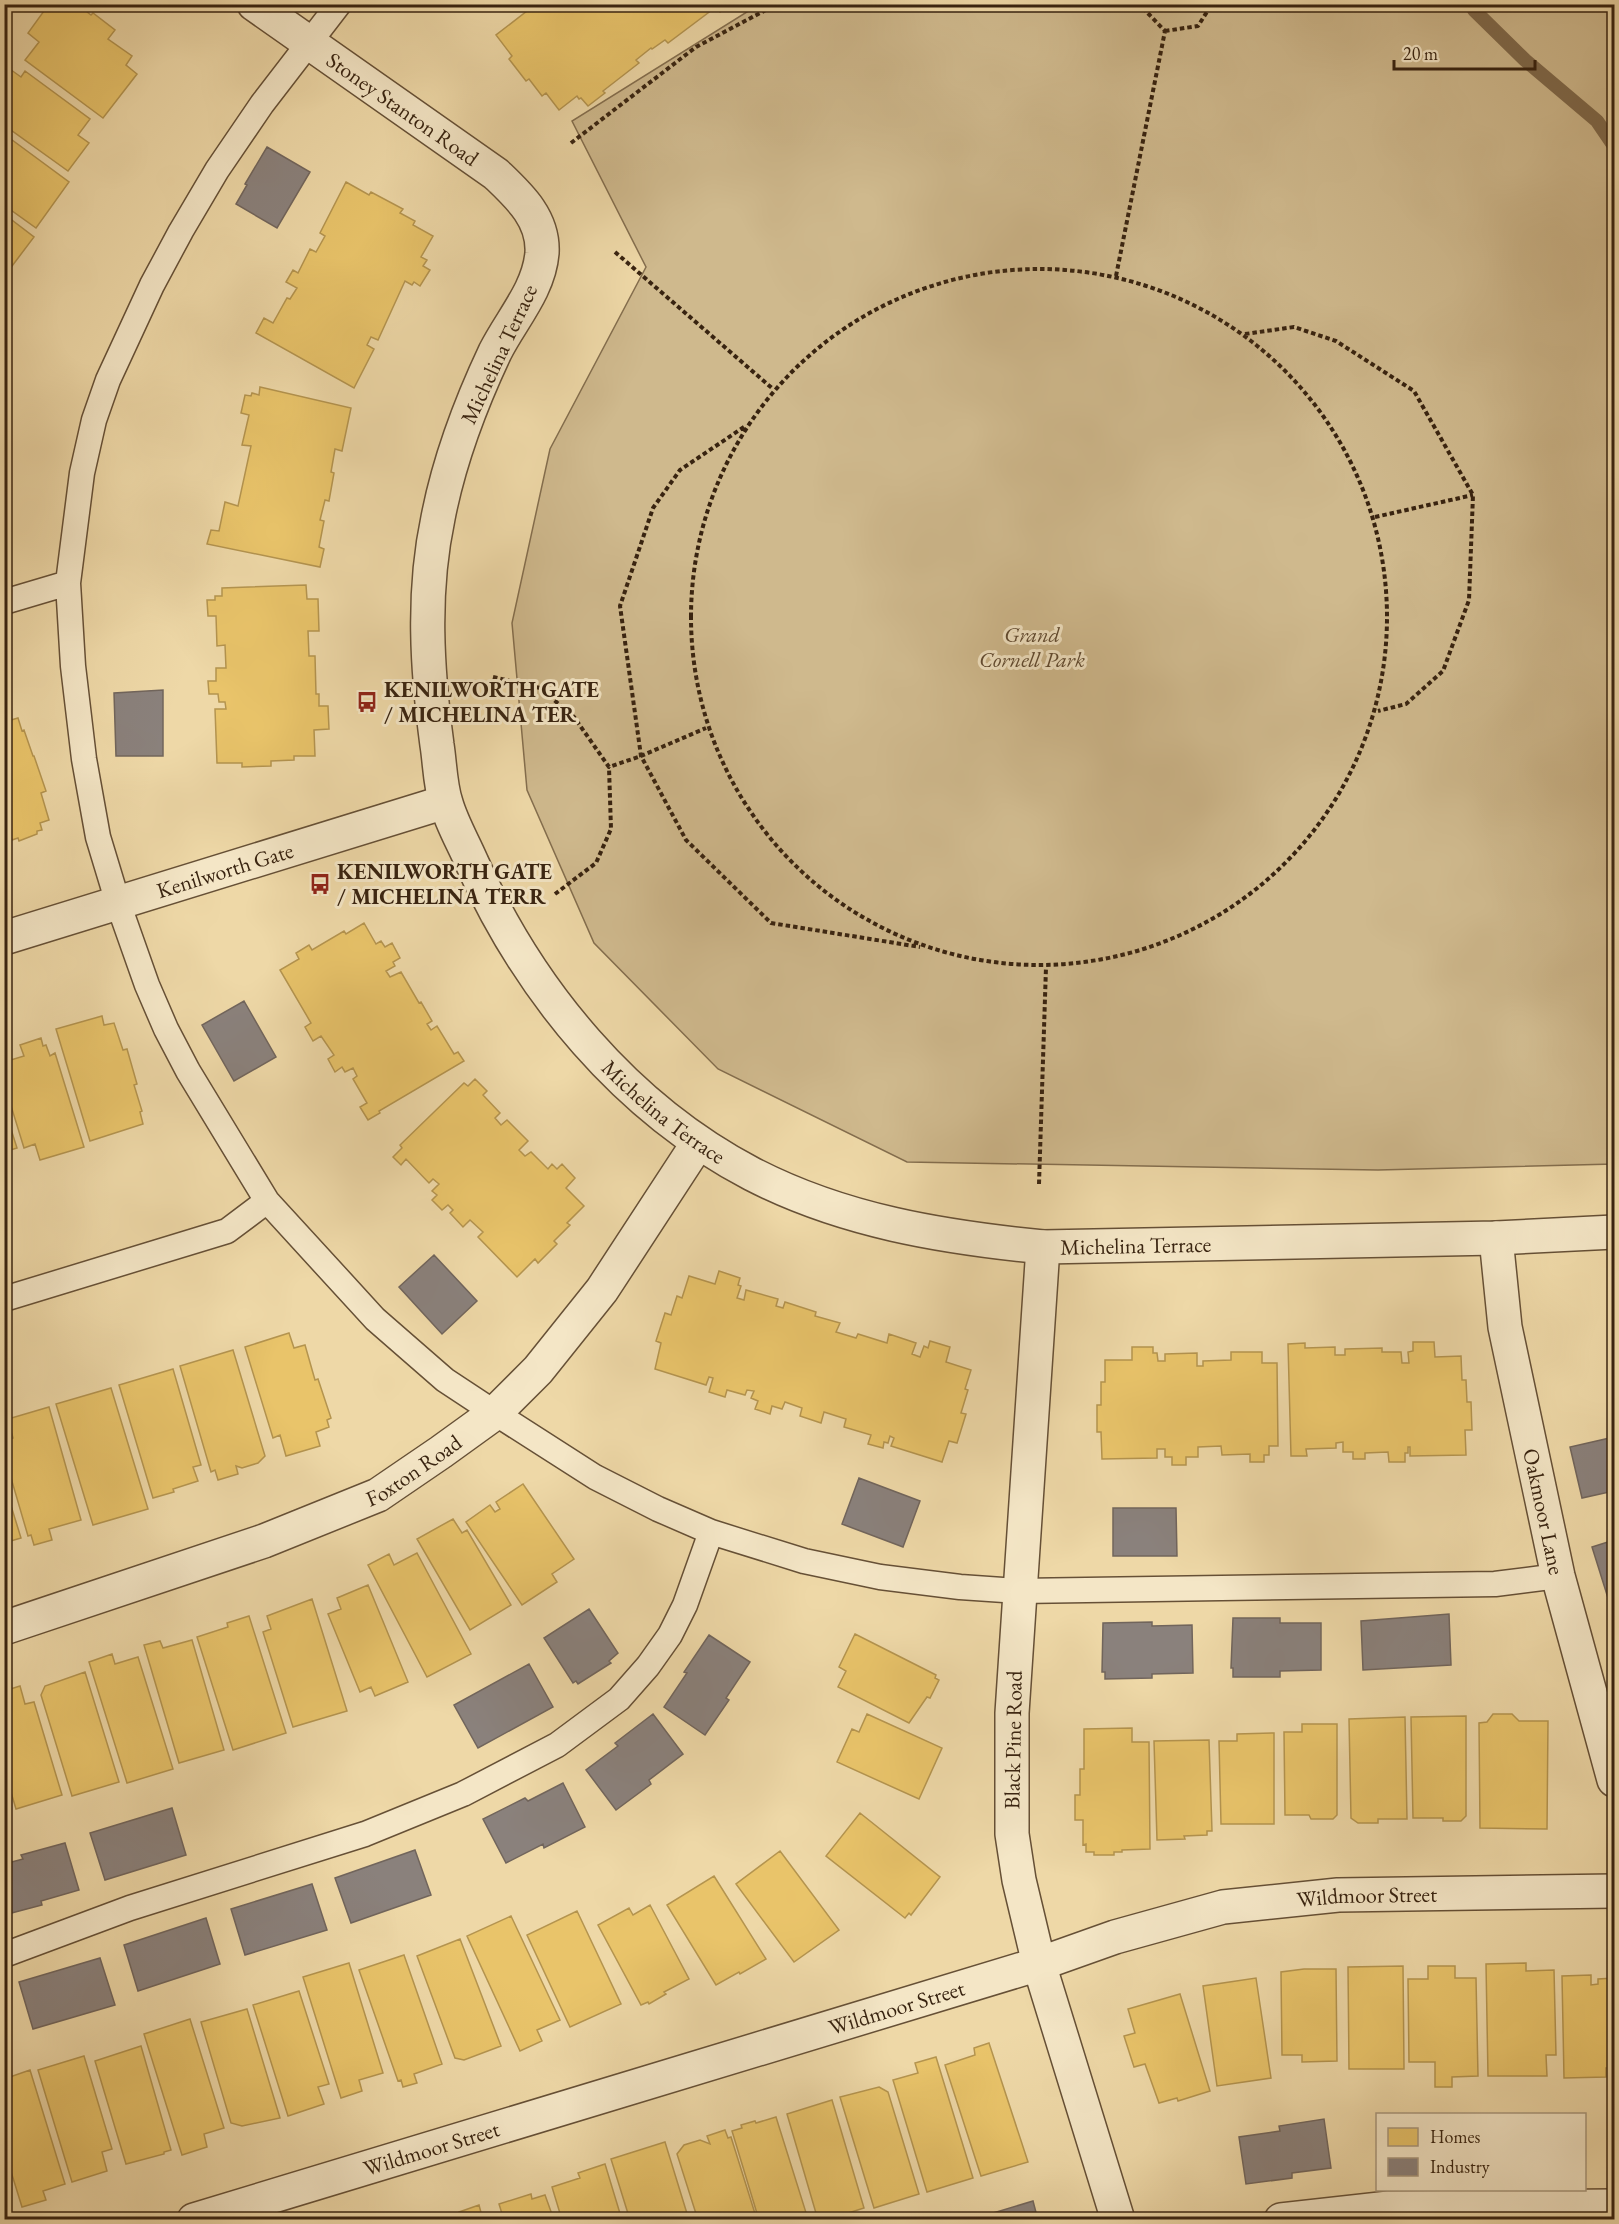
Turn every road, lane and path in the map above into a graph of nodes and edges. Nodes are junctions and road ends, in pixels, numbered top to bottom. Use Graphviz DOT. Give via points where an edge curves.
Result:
graph roads {
  1 [pos="254,4"];
  2 [pos="339,4"];
  3 [pos="777,4"];
  4 [pos="1139,4"];
  5 [pos="1212,4"];
  6 [pos="1165,31"];
  7 [pos="307,43"];
  8 [pos="571,143"];
  9 [pos="537,227"];
  10 [pos="615,252"];
  11 [pos="1116,276"];
  12 [pos="1244,334"];
  13 [pos="773,389"];
  14 [pos="745,427"];
  15 [pos="1473,495"];
  16 [pos="1375,517"];
  17 [pos="68,583"];
  18 [pos="4,602"];
  19 [pos="493,677"];
  20 [pos="1378,711"];
  21 [pos="706,728"];
  22 [pos="641,756"];
  23 [pos="609,767"];
  24 [pos="445,802"];
  25 [pos="555,894"];
  26 [pos="118,903"];
  27 [pos="4,938"];
  28 [pos="923,948"];
  29 [pos="1046,967"];
  30 [pos="698,1143"];
  31 [pos="1039,1184"];
  32 [pos="267,1201"];
  33 [pos="1614,1232"];
  34 [pos="1496,1238"];
  35 [pos="1042,1247"];
  36 [pos="4,1299"];
  37 [pos="495,1413"];
  38 [pos="711,1532"];
  39 [pos="1558,1576"];
  40 [pos="1019,1591"];
  41 [pos="4,1628"];
  42 [pos="1614,1780"];
  43 [pos="1614,1891"];
  44 [pos="4,1955"];
  45 [pos="1039,1964"];
  46 [pos="1614,2206"];
  47 [pos="194,2220"];
  48 [pos="1118,2220"];
  49 [pos="1281,2220"];
  1 -- 7 [label="street, Stoney Stanton Road"];
  2 -- 7 [label="lane"];
  3 -- 8 [label="path" via="696,47"];
  4 -- 6 [label="path"];
  5 -- 6 [label="path" via="1198,26"];
  6 -- 11 [label="path"];
  7 -- 9 [label="street, Stoney Stanton Road" via="495,174 528,206"];
  7 -- 17 [label="lane" via="217,170 152,285 108,380 82,473"];
  9 -- 24 [label="street, Michelina Terrace" via="542,251 537,273 472,406 437,520 429,578 428,662"];
  10 -- 13 [label="path"];
  11 -- 12 [label="path" via="1183,298"];
  11 -- 13 [label="path" via="1022,268 929,285 844,327"];
  12 -- 15 [label="path" via="1294,327 1304,330 1336,341 1414,391"];
  12 -- 16 [label="path" via="1325,415"];
  13 -- 14 [label="path"];
  14 -- 21 [label="path" via="710,497 691,573 690,651"];
  14 -- 22 [label="path" via="680,470 653,508 620,606"];
  15 -- 16 [label="path"];
  15 -- 20 [label="path" via="1468,600 1443,671 1406,704"];
  16 -- 20 [label="path" via="1390,613"];
  17 -- 18 [label="lane"];
  17 -- 26 [label="lane" via="84,759 98,837"];
  19 -- 23 [label="path" via="540,688 574,717"];
  20 -- 29 [label="path" via="1331,812 1254,894 1157,947"];
  21 -- 22 [label="path"];
  21 -- 28 [label="path" via="755,822 830,898"];
  22 -- 23 [label="path"];
  22 -- 28 [label="path" via="686,840 771,923"];
  23 -- 25 [label="path" via="611,829 596,863"];
  24 -- 26 [label="street, Kenilworth Gate"];
  24 -- 30 [label="street, Michelina Terrace" via="506,932 561,1012 591,1049"];
  26 -- 27 [label="street, Kenilworth Gate"];
  26 -- 32 [label="lane" via="166,1029"];
  28 -- 29 [label="path" via="984,963"];
  29 -- 31 [label="path"];
  30 -- 35 [label="street, Michelina Terrace" via="754,1175 850,1214 969,1240"];
  30 -- 37 [label="street, Foxton Road" via="602,1290 538,1370"];
  32 -- 36 [label="lane" via="226,1231"];
  32 -- 37 [label="lane" via="375,1319 445,1380"];
  33 -- 34 [label="street, Michelina Terrace"];
  34 -- 35 [label="street, Michelina Terrace"];
  34 -- 39 [label="street, Oakmoor Lane" via="1505,1327"];
  35 -- 40 [label="street, Black Pine Road"];
  37 -- 38 [label="lane" via="595,1477"];
  37 -- 41 [label="street, Foxton Road" via="378,1495 264,1541"];
  38 -- 40 [label="lane" via="804,1561 880,1576"];
  38 -- 44 [label="lane" via="685,1605 648,1666 619,1699 556,1745 463,1794 365,1834 130,1908"];
  39 -- 40 [label="lane" via="1495,1584"];
  39 -- 42 [label="street, Oakmoor Lane"];
  40 -- 45 [label="street, Black Pine Road" via="1012,1713 1012,1834"];
  43 -- 45 [label="street, Wildmoor Street" via="1338,1895 1223,1907 1115,1937"];
  45 -- 47 [label="street, Wildmoor Street"];
  45 -- 48 [label="street, Black Pine Road"];
  46 -- 49 [label="street" via="1389,2208"];
}
